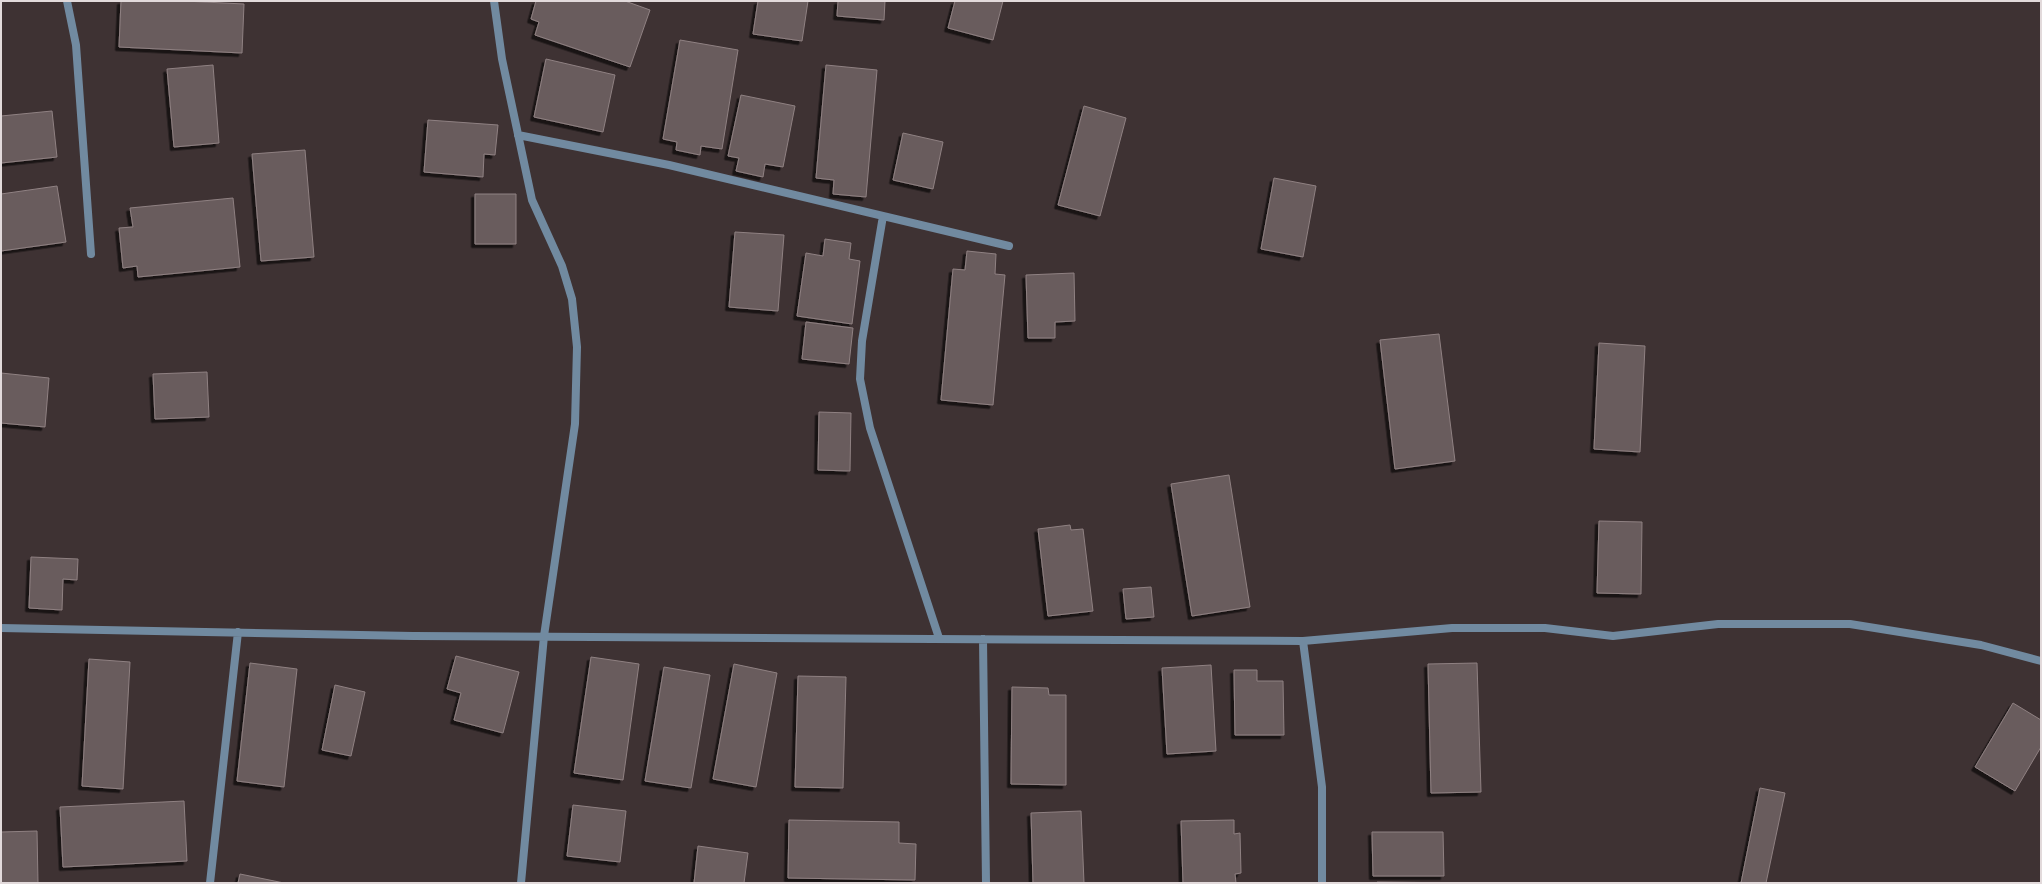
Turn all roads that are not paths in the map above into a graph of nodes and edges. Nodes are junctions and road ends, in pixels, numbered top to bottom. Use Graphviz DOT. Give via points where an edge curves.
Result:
graph roads {
  1 [pos="67,1"];
  2 [pos="494,1"];
  3 [pos="518,135"];
  4 [pos="883,216"];
  5 [pos="1009,246"];
  6 [pos="91,254"];
  7 [pos="1,628"];
  8 [pos="238,632"];
  9 [pos="544,636"];
  10 [pos="939,638"];
  11 [pos="983,639"];
  12 [pos="1303,641"];
  13 [pos="2041,660"];
  14 [pos="210,883"];
  15 [pos="522,883"];
  16 [pos="986,883"];
  17 [pos="1322,883"];
  1 -- 6 [label="street" via="76,45"];
  2 -- 3 [label="street" via="502,60"];
  3 -- 4 [label="street" via="669,165"];
  3 -- 9 [label="street" via="532,200 562,266 572,299 577,347 575,424"];
  4 -- 5 [label="street"];
  4 -- 10 [label="street" via="862,341 860,379 870,428"];
  7 -- 8 [label="street"];
  8 -- 9 [label="street"];
  8 -- 14 [label="street"];
  9 -- 10 [label="street"];
  9 -- 15 [label="street"];
  10 -- 11 [label="street"];
  11 -- 12 [label="street"];
  11 -- 16 [label="street"];
  12 -- 13 [label="street" via="1452,628 1545,628 1613,636 1718,624 1850,624 1981,645"];
  12 -- 17 [label="street" via="1322,787"];
}
